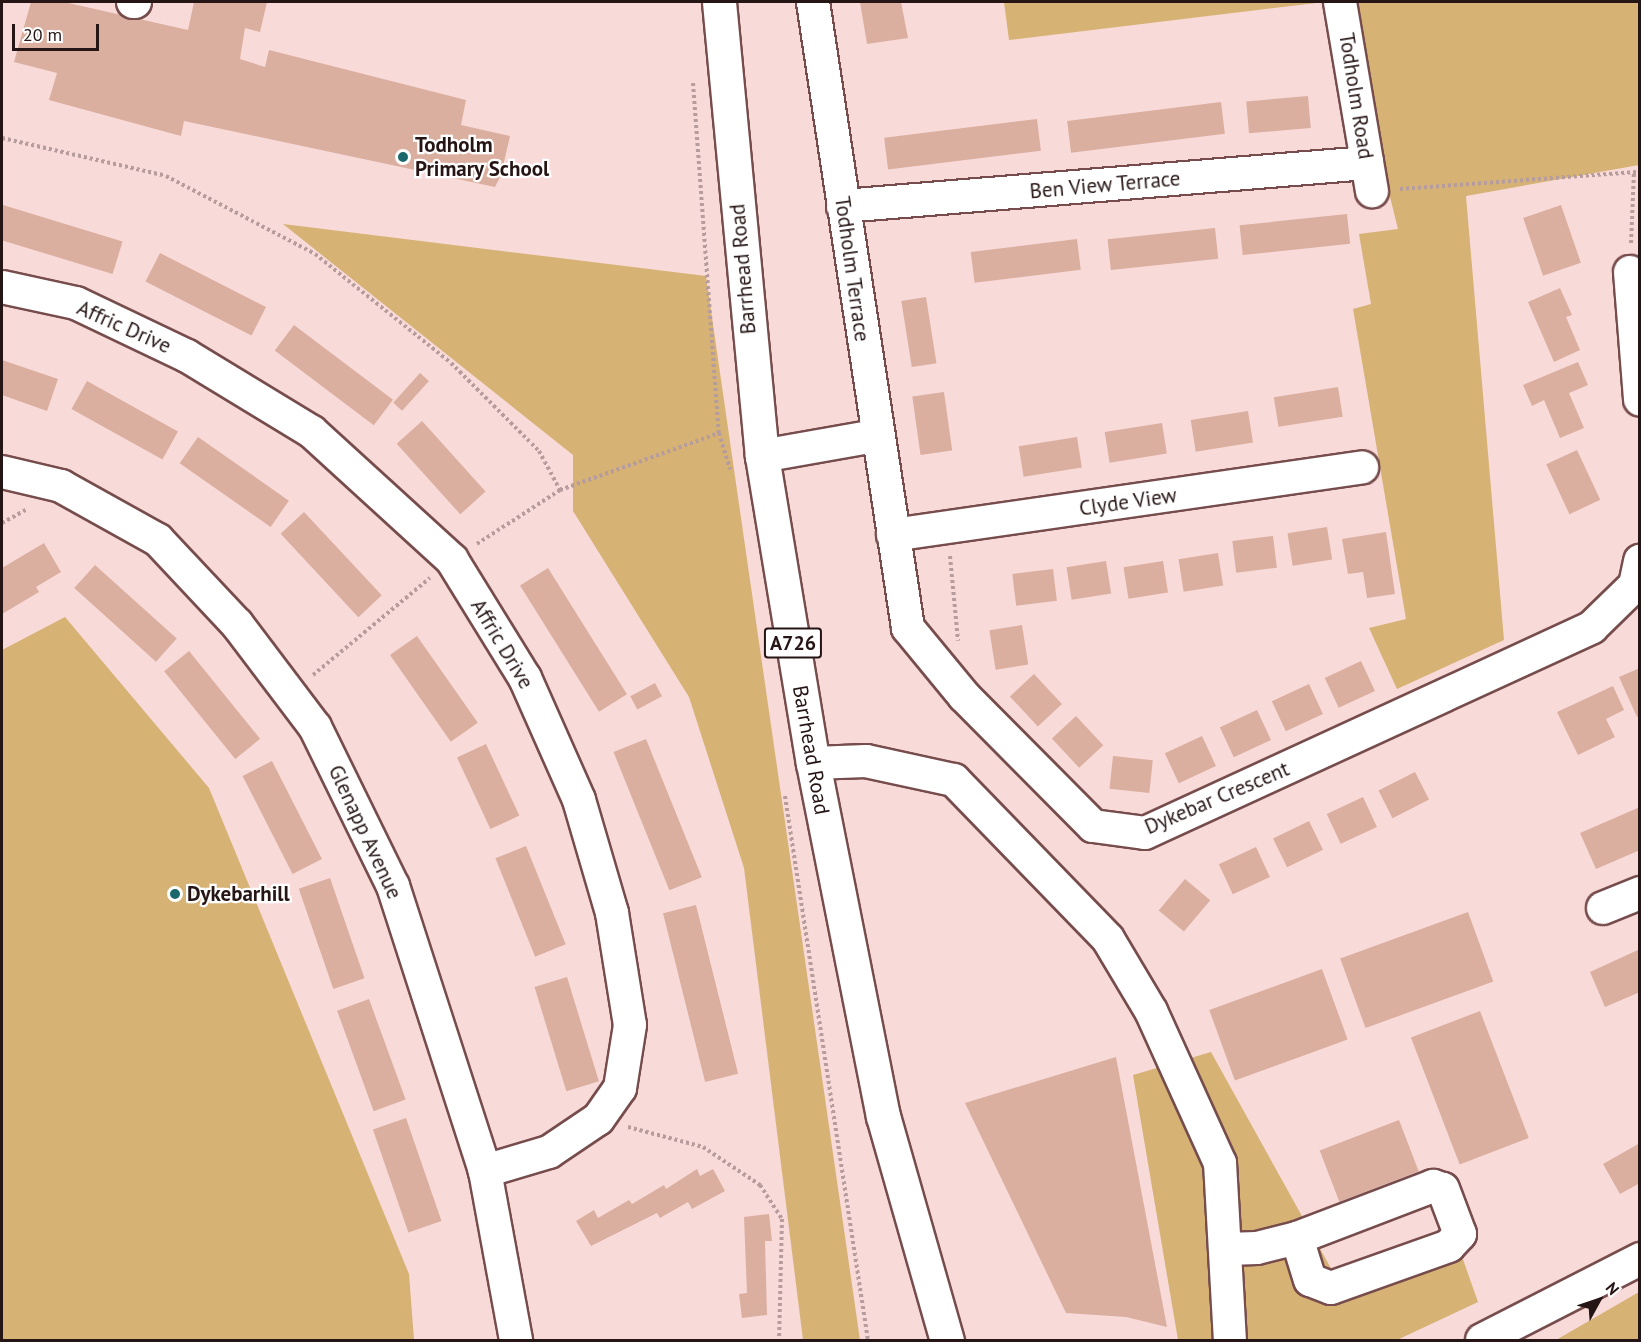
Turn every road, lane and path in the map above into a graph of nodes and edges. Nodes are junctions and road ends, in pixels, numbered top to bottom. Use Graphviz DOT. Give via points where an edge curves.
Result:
graph roads {
  1 [pos="719,2"];
  2 [pos="813,2"];
  3 [pos="1340,2"];
  4 [pos="693,80"];
  5 [pos="2,138"];
  6 [pos="1637,172"];
  7 [pos="1370,177"];
  8 [pos="843,206"];
  9 [pos="1630,272"];
  10 [pos="2,287"];
  11 [pos="1640,400"];
  12 [pos="719,433"];
  13 [pos="876,436"];
  14 [pos="762,456"];
  15 [pos="1362,467"];
  16 [pos="2,472"];
  17 [pos="733,477"];
  18 [pos="560,490"];
  19 [pos="947,528"];
  20 [pos="893,535"];
  21 [pos="452,560"];
  22 [pos="1640,561"];
  23 [pos="290,694"];
  24 [pos="964,696"];
  25 [pos="813,763"];
  26 [pos="783,785"];
  27 [pos="1640,893"];
  28 [pos="1603,908"];
  29 [pos="598,1119"];
  30 [pos="485,1171"];
  31 [pos="1297,1238"];
  32 [pos="1227,1249"];
  33 [pos="1640,1259"];
  34 [pos="932,1274"];
  35 [pos="516,1341"];
  36 [pos="779,1341"];
  37 [pos="868,1341"];
  38 [pos="947,1341"];
  39 [pos="962,1341"];
  40 [pos="1230,1341"];
  41 [pos="1482,1341"];
  1 -- 14 [label="main road, Barrhead Road / A726"];
  2 -- 8 [label="street, Todholm Terrace"];
  3 -- 7 [label="street, Todholm Road"];
  4 -- 12 [label="path"];
  5 -- 18 [label="path" via="166,176 315,254 451,363 539,451"];
  6 -- 7 [label="path"];
  6 -- 9 [label="path"];
  7 -- 8 [label="street, Ben View Terrace"];
  8 -- 13 [label="street, Todholm Terrace"];
  9 -- 11 [label="street"];
  10 -- 21 [label="street, Affric Drive" via="76,303 187,356 312,432"];
  12 -- 17 [label="path"];
  12 -- 18 [label="path"];
  13 -- 14 [label="street"];
  13 -- 20 [label="street, Todholm Terrace"];
  14 -- 25 [label="main road, Barrhead Road / A726"];
  15 -- 19 [label="street, Clyde View"];
  16 -- 23 [label="street, Glenapp Avenue" via="61,486 158,540 237,624"];
  18 -- 21 [label="path"];
  19 -- 20 [label="street, Clyde View"];
  19 -- 24 [label="path"];
  20 -- 24 [label="street, Dykebar Crescent" via="908,628"];
  21 -- 23 [label="path"];
  21 -- 29 [label="street, Affric Drive" via="525,678 579,800 612,913 630,1025 620,1088"];
  22 -- 24 [label="street, Dykebar Crescent" via="1635,585 1592,627 1145,833 1093,826"];
  23 -- 30 [label="street, Glenapp Avenue" via="315,727 393,886"];
  25 -- 32 [label="street" via="866,761 954,780 1108,939 1151,1011 1220,1163"];
  25 -- 34 [label="main road, Barrhead Road / A726" via="883,1116"];
  26 -- 37 [label="path"];
  27 -- 28 [label="street"];
  29 -- 30 [label="street, Affric Drive" via="549,1152"];
  29 -- 36 [label="path" via="703,1147 760,1185 782,1219"];
  30 -- 35 [label="street, Glenapp Avenue"];
  31 -- 31 [label="street" via="1433,1186 1443,1189 1460,1234 1449,1246 1331,1287 1310,1280"];
  31 -- 32 [label="street" via="1257,1248"];
  32 -- 40 [label="street"];
  33 -- 41 [label="street"];
  34 -- 38 [label="main road, Barrhead Road / A726"];
  34 -- 39 [label="main road, Barrhead Road / A726"];
}
